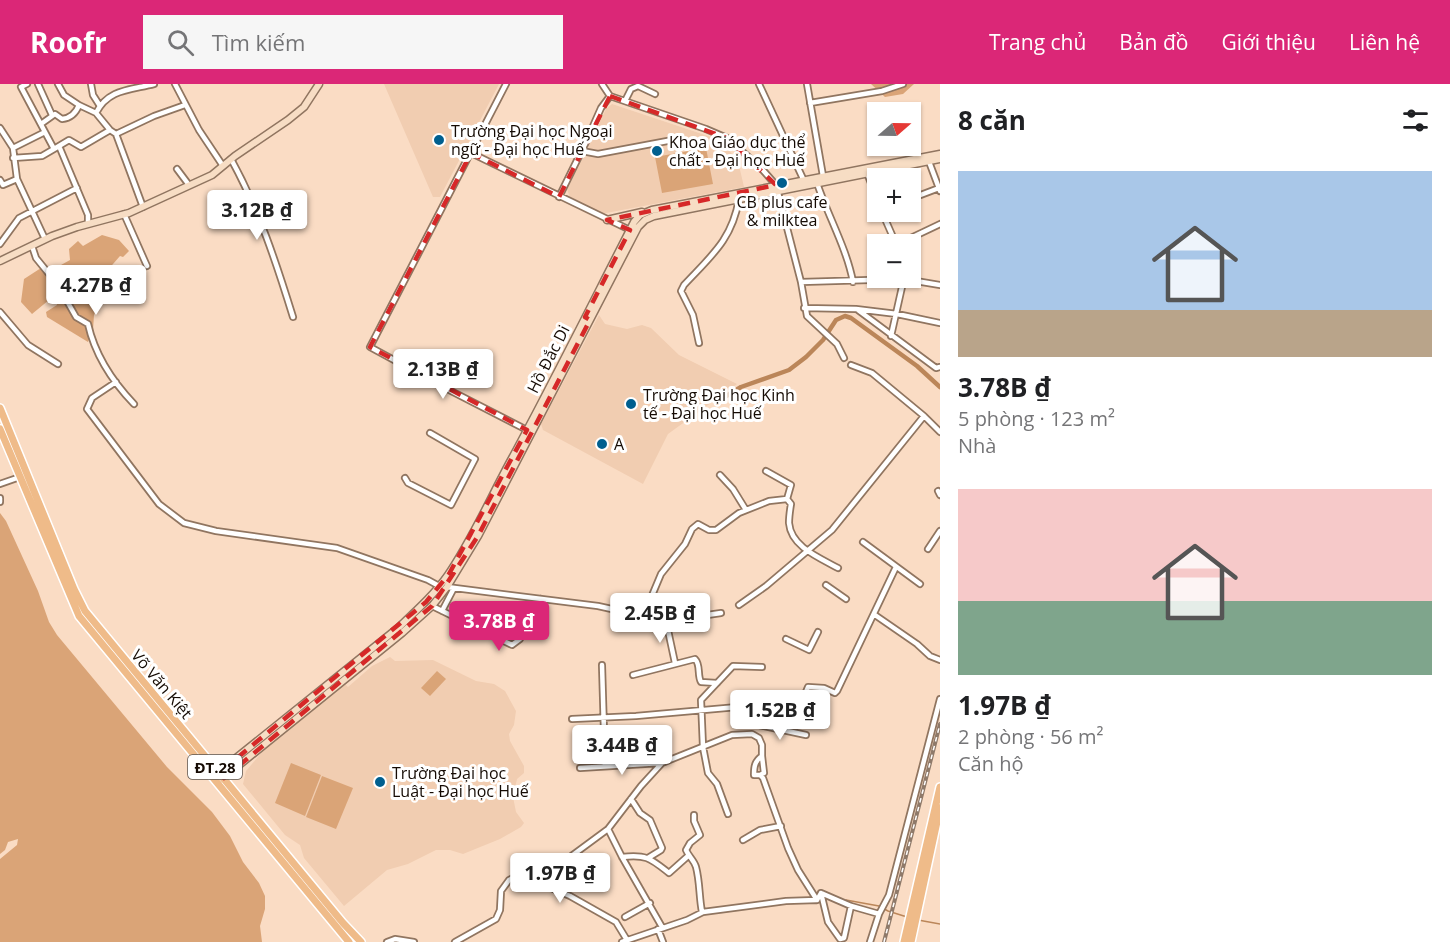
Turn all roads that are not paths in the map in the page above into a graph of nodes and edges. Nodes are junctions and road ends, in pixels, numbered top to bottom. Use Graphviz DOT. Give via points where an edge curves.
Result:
graph roads {
  1 [pos="27,84"];
  2 [pos="38,84"];
  3 [pos="58,84"];
  4 [pos="91,84"];
  5 [pos="154,84"];
  6 [pos="175,84"];
  7 [pos="319,84"];
  8 [pos="506,84"];
  9 [pos="602,84"];
  10 [pos="759,84"];
  11 [pos="807,84"];
  12 [pos="903,84"];
  13 [pos="655,94"];
  14 [pos="610,96"];
  15 [pos="625,101"];
  16 [pos="810,103"];
  17 [pos="79,105"];
  18 [pos="185,105"];
  19 [pos="100,106"];
  20 [pos="96,113"];
  21 [pos="52,115"];
  22 [pos="41,124"];
  23 [pos="110,130"];
  24 [pos="1,131"];
  25 [pos="45,132"];
  26 [pos="116,134"];
  27 [pos="678,139"];
  28 [pos="13,148"];
  29 [pos="56,148"];
  30 [pos="582,151"];
  31 [pos="471,153"];
  32 [pos="940,154"];
  33 [pos="13,158"];
  34 [pos="231,159"];
  35 [pos="928,159"];
  36 [pos="940,159"];
  37 [pos="223,166"];
  38 [pos="177,169"];
  39 [pos="866,171"];
  40 [pos="823,176"];
  41 [pos="17,179"];
  42 [pos="816,180"];
  43 [pos="805,183"];
  44 [pos="1,184"];
  45 [pos="189,185"];
  46 [pos="77,188"];
  47 [pos="777,188"];
  48 [pos="939,189"];
  49 [pos="921,195"];
  50 [pos="559,197"];
  51 [pos="739,199"];
  52 [pos="143,207"];
  53 [pos="32,210"];
  54 [pos="652,210"];
  55 [pos="124,214"];
  56 [pos="643,218"];
  57 [pos="607,220"];
  58 [pos="88,223"];
  59 [pos="940,224"];
  60 [pos="630,230"];
  61 [pos="918,234"];
  62 [pos="45,239"];
  63 [pos="0,244"];
  64 [pos="32,246"];
  65 [pos="625,246"];
  66 [pos="0,253"];
  67 [pos="2,261"];
  68 [pos="147,266"];
  69 [pos="867,281"];
  70 [pos="921,281"];
  71 [pos="801,282"];
  72 [pos="853,282"];
  73 [pos="940,285"];
  74 [pos="902,288"];
  75 [pos="804,308"];
  76 [pos="856,309"];
  77 [pos="0,312"];
  78 [pos="897,314"];
  79 [pos="293,317"];
  80 [pos="587,318"];
  81 [pos="940,323"];
  82 [pos="891,336"];
  83 [pos="699,343"];
  84 [pos="843,358"];
  85 [pos="58,364"];
  86 [pos="851,365"];
  87 [pos="939,368"];
  88 [pos="940,376"];
  89 [pos="116,382"];
  90 [pos="134,404"];
  91 [pos="0,408"];
  92 [pos="924,417"];
  93 [pos="0,429"];
  94 [pos="527,430"];
  95 [pos="940,432"];
  96 [pos="430,434"];
  97 [pos="766,471"];
  98 [pos="720,475"];
  99 [pos="20,477"];
  100 [pos="405,478"];
  101 [pos="0,484"];
  102 [pos="787,499"];
  103 [pos="747,510"];
  104 [pos="940,531"];
  105 [pos="863,542"];
  106 [pos="928,549"];
  107 [pos="807,552"];
  108 [pos="838,567"];
  109 [pos="896,567"];
  110 [pos="920,584"];
  111 [pos="825,585"];
  112 [pos="439,586"];
  113 [pos="451,587"];
  114 [pos="70,590"];
  115 [pos="541,599"];
  116 [pos="846,599"];
  117 [pos="739,605"];
  118 [pos="432,606"];
  119 [pos="442,611"];
  120 [pos="721,612"];
  121 [pos="875,615"];
  122 [pos="643,617"];
  123 [pos="666,621"];
  124 [pos="818,632"];
  125 [pos="786,639"];
  126 [pos="940,660"];
  127 [pos="675,663"];
  128 [pos="602,665"];
  129 [pos="762,667"];
  130 [pos="633,675"];
  131 [pos="717,683"];
  132 [pos="760,696"];
  133 [pos="940,699"];
  134 [pos="760,705"];
  135 [pos="700,710"];
  136 [pos="604,718"];
  137 [pos="572,720"];
  138 [pos="759,725"];
  139 [pos="806,735"];
  140 [pos="703,747"];
  141 [pos="762,756"];
  142 [pos="662,763"];
  143 [pos="605,765"];
  144 [pos="580,768"];
  145 [pos="760,775"];
  146 [pos="219,777"];
  147 [pos="940,787"];
  148 [pos="631,799"];
  149 [pos="940,808"];
  150 [pos="728,814"];
  151 [pos="694,815"];
  152 [pos="781,826"];
  153 [pos="608,829"];
  154 [pos="743,840"];
  155 [pos="688,856"];
  156 [pos="622,857"];
  157 [pos="648,858"];
  158 [pos="286,860"];
  159 [pos="566,860"];
  160 [pos="821,893"];
  161 [pos="817,900"];
  162 [pos="650,903"];
  163 [pos="851,906"];
  164 [pos="915,910"];
  165 [pos="702,912"];
  166 [pos="880,913"];
  167 [pos="625,917"];
  168 [pos="912,925"];
  169 [pos="660,928"];
  170 [pos="843,940"];
  171 [pos="624,941"];
  172 [pos="350,942"];
  173 [pos="361,942"];
  174 [pos="387,942"];
  175 [pos="414,942"];
  176 [pos="455,942"];
  177 [pos="663,942"];
  178 [pos="870,942"];
  179 [pos="904,942"];
  180 [pos="911,942"];
  1 -- 22 [label="street" via="21,87"];
  2 -- 21 [label="street"];
  3 -- 17 [label="street" via="64,95"];
  4 -- 19 [label="street"];
  5 -- 19 [label="street" via="113,94"];
  6 -- 18 [label="street"];
  7 -- 34 [label="street" via="304,107"];
  8 -- 31 [label="street"];
  9 -- 14 [label="street"];
  10 -- 43 [label="street"];
  11 -- 16 [label="street"];
  12 -- 16 [label="street"];
  13 -- 15 [label="street" via="638,86 631,89"];
  14 -- 15 [label="street"];
  14 -- 30 [label="street"];
  15 -- 47 [label="street" via="727,138"];
  16 -- 40 [label="street"];
  17 -- 20 [label="street"];
  17 -- 21 [label="street" via="74,114 64,119"];
  18 -- 26 [label="street"];
  18 -- 37 [label="street"];
  19 -- 20 [label="street"];
  20 -- 23 [label="street"];
  21 -- 22 [label="street"];
  22 -- 25 [label="street"];
  23 -- 26 [label="street"];
  23 -- 29 [label="street" via="83,147 69,140"];
  24 -- 28 [label="street"];
  25 -- 28 [label="street"];
  25 -- 29 [label="street"];
  26 -- 52 [label="street"];
  27 -- 30 [label="street" via="598,154"];
  28 -- 33 [label="street"];
  29 -- 33 [label="street" via="42,156"];
  29 -- 46 [label="street"];
  30 -- 50 [label="street"];
  31 -- 50 [label="street"];
  31 -- 94 [label="street" via="370,347"];
  32 -- 35 [label="street"];
  33 -- 41 [label="street"];
  34 -- 37 [label="street"];
  34 -- 79 [label="street" via="270,243"];
  35 -- 36 [label="street"];
  35 -- 39 [label="street"];
  35 -- 48 [label="street"];
  37 -- 45 [label="street"];
  38 -- 45 [label="street"];
  39 -- 40 [label="street"];
  39 -- 42 [label="street"];
  40 -- 42 [label="street"];
  41 -- 44 [label="street"];
  41 -- 53 [label="street"];
  42 -- 43 [label="street"];
  42 -- 72 [label="street" via="849,260"];
  43 -- 47 [label="street"];
  45 -- 52 [label="street"];
  46 -- 53 [label="street"];
  46 -- 58 [label="street"];
  47 -- 51 [label="street"];
  47 -- 54 [label="street"];
  47 -- 71 [label="street"];
  48 -- 49 [label="street"];
  50 -- 57 [label="street"];
  51 -- 56 [label="street"];
  51 -- 83 [label="street" via="728,235 681,291 693,315"];
  52 -- 55 [label="street"];
  53 -- 62 [label="street"];
  53 -- 63 [label="street" via="14,222"];
  54 -- 56 [label="street"];
  54 -- 57 [label="street"];
  55 -- 58 [label="street"];
  55 -- 68 [label="street"];
  56 -- 60 [label="street, Hồ Đắc Di"];
  56 -- 65 [label="street, Hồ Đắc Di"];
  57 -- 60 [label="street"];
  58 -- 62 [label="street"];
  59 -- 61 [label="street"];
  60 -- 65 [label="street, Hồ Đắc Di"];
  62 -- 64 [label="street"];
  64 -- 67 [label="street"];
  64 -- 89 [label="street" via="76,317 88,324 98,357"];
  65 -- 80 [label="street, Hồ Đắc Di"];
  66 -- 67 [label="street"];
  69 -- 72 [label="street"];
  70 -- 73 [label="street"];
  71 -- 72 [label="street"];
  71 -- 75 [label="street"];
  74 -- 78 [label="street"];
  75 -- 76 [label="street"];
  75 -- 84 [label="street" via="807,316 834,341"];
  76 -- 78 [label="street"];
  76 -- 82 [label="street"];
  77 -- 85 [label="street" via="28,345"];
  78 -- 81 [label="street"];
  78 -- 82 [label="street"];
  80 -- 94 [label="street, Hồ Đắc Di"];
  80 -- 113 [label="street, Hồ Đắc Di"];
  82 -- 87 [label="street"];
  86 -- 92 [label="street" via="872,373"];
  87 -- 88 [label="street"];
  89 -- 90 [label="street"];
  89 -- 112 [label="street" via="92,398 87,409 159,504 184,523 337,548"];
  91 -- 114 [label="main road, Võ Văn Kiệt / ĐT.28"];
  92 -- 95 [label="street"];
  92 -- 107 [label="street" via="832,530"];
  93 -- 99 [label="main road, Võ Văn Kiệt / ĐT.28"];
  94 -- 112 [label="street, Hồ Đắc Di"];
  96 -- 100 [label="street" via="475,459 451,505"];
  97 -- 102 [label="street" via="791,485"];
  98 -- 103 [label="street"];
  99 -- 101 [label="street"];
  99 -- 114 [label="main road, Võ Văn Kiệt / ĐT.28"];
  102 -- 103 [label="street"];
  102 -- 107 [label="street" via="791,504 791,530"];
  103 -- 122 [label="street" via="716,530 698,524 692,529 661,574"];
  104 -- 106 [label="street"];
  105 -- 109 [label="street"];
  107 -- 108 [label="street"];
  107 -- 117 [label="street"];
  109 -- 110 [label="street"];
  109 -- 121 [label="street"];
  111 -- 116 [label="street"];
  112 -- 146 [label="street, Hồ Đắc Di" via="398,628"];
  113 -- 115 [label="street"];
  113 -- 118 [label="street, Hồ Đắc Di"];
  113 -- 119 [label="street"];
  114 -- 146 [label="main road, Võ Văn Kiệt / ĐT.28" via="79,616 97,641"];
  115 -- 119 [label="street" via="520,639 512,645"];
  115 -- 122 [label="street" via="598,606"];
  118 -- 119 [label="street"];
  118 -- 146 [label="street, Hồ Đắc Di"];
  120 -- 123 [label="street"];
  121 -- 126 [label="street"];
  121 -- 132 [label="street" via="837,692 808,687 800,706"];
  122 -- 123 [label="street"];
  123 -- 127 [label="street"];
  124 -- 125 [label="street" via="809,650"];
  127 -- 130 [label="street"];
  127 -- 131 [label="street" via="695,659 701,682"];
  128 -- 136 [label="street"];
  129 -- 131 [label="street" via="733,666"];
  131 -- 135 [label="street" via="701,700"];
  133 -- 166 [label="street" via="886,903"];
  134 -- 135 [label="street"];
  135 -- 136 [label="street"];
  135 -- 140 [label="street"];
  136 -- 137 [label="street"];
  136 -- 143 [label="street"];
  138 -- 139 [label="street"];
  140 -- 141 [label="street" via="732,735 752,734 759,738"];
  140 -- 142 [label="street"];
  140 -- 150 [label="street" via="708,773 717,784"];
  141 -- 145 [label="street" via="764,773"];
  141 -- 145 [label="street" via="754,766 754,775"];
  142 -- 143 [label="street"];
  142 -- 148 [label="street"];
  143 -- 144 [label="street"];
  145 -- 152 [label="street"];
  146 -- 158 [label="main road, Võ Văn Kiệt / ĐT.28"];
  147 -- 164 [label="main road"];
  148 -- 153 [label="street"];
  148 -- 157 [label="street" via="640,813 651,820 662,848"];
  149 -- 164 [label="main road"];
  151 -- 155 [label="street" via="700,834 686,847"];
  152 -- 154 [label="street"];
  152 -- 161 [label="street" via="798,870"];
  153 -- 156 [label="street"];
  153 -- 159 [label="street"];
  155 -- 157 [label="street" via="669,873"];
  155 -- 165 [label="street" via="694,861 699,880"];
  156 -- 157 [label="street"];
  156 -- 162 [label="street"];
  158 -- 172 [label="main road, Võ Văn Kiệt / ĐT.28"];
  158 -- 173 [label="main road, Võ Văn Kiệt / ĐT.28"];
  159 -- 171 [label="street" via="549,887 616,922"];
  159 -- 176 [label="street" via="523,873 505,883 496,919"];
  160 -- 161 [label="street"];
  160 -- 163 [label="street"];
  160 -- 170 [label="street" via="828,922"];
  161 -- 165 [label="street"];
  162 -- 167 [label="street"];
  162 -- 169 [label="street"];
  163 -- 166 [label="street"];
  163 -- 170 [label="street"];
  164 -- 168 [label="main road"];
  165 -- 169 [label="street"];
  166 -- 178 [label="street"];
  168 -- 179 [label="main road"];
  168 -- 180 [label="main road"];
  169 -- 171 [label="street"];
  169 -- 177 [label="street"];
  174 -- 175 [label="street"];
}
